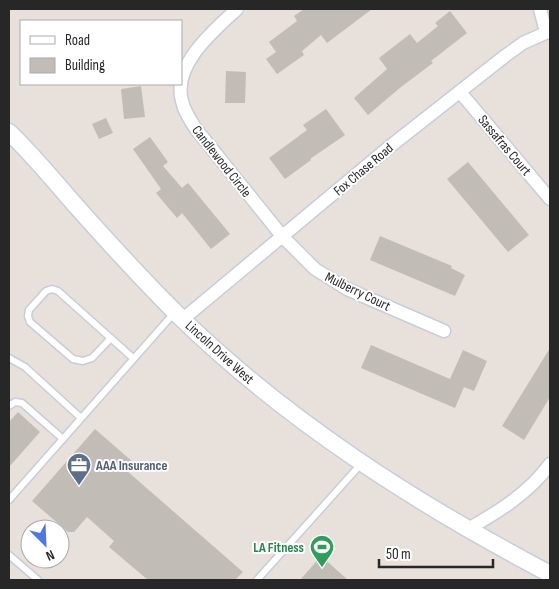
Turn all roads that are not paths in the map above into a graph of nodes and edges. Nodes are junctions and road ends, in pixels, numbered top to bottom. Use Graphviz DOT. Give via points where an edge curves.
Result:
graph roads {
  1 [pos="237,9"];
  2 [pos="540,9"];
  3 [pos="548,31"];
  4 [pos="182,84"];
  5 [pos="182,85"];
  6 [pos="460,92"];
  7 [pos="9,132"];
  8 [pos="550,199"];
  9 [pos="282,236"];
  10 [pos="179,315"];
  11 [pos="444,331"];
  12 [pos="111,338"];
  13 [pos="9,358"];
  14 [pos="133,358"];
  15 [pos="9,406"];
  16 [pos="81,418"];
  17 [pos="63,439"];
  18 [pos="362,463"];
  19 [pos="550,464"];
  20 [pos="9,500"];
  21 [pos="468,529"];
  22 [pos="9,554"];
  23 [pos="550,574"];
  24 [pos="38,580"];
  25 [pos="257,580"];
  1 -- 4 [label="street, Candlewood Circle" via="191,57"];
  2 -- 3 [label="street"];
  3 -- 6 [label="street, Fox Chase Road" via="523,43"];
  5 -- 9 [label="street, Candlewood Circle" via="181,100 187,115 206,144"];
  6 -- 8 [label="street, Sassafras Court"];
  6 -- 9 [label="street, Fox Chase Road"];
  7 -- 10 [label="street, Lincoln Drive West"];
  9 -- 10 [label="street, Fox Chase Road"];
  9 -- 11 [label="street, Mulberry Court" via="307,263 335,283"];
  10 -- 14 [label="lane"];
  10 -- 18 [label="street, Lincoln Drive West" via="272,398"];
  12 -- 12 [label="lane" via="58,291 46,290 29,310 30,322 73,359 92,358"];
  12 -- 14 [label="lane"];
  13 -- 16 [label="lane" via="25,367"];
  14 -- 16 [label="lane"];
  15 -- 17 [label="lane" via="15,402 22,403"];
  16 -- 17 [label="lane"];
  17 -- 20 [label="lane"];
  18 -- 21 [label="street, Lincoln Drive West"];
  18 -- 25 [label="lane"];
  19 -- 21 [label="street" via="505,508"];
  21 -- 23 [label="street, Lincoln Drive West"];
  22 -- 24 [label="lane"];
}
